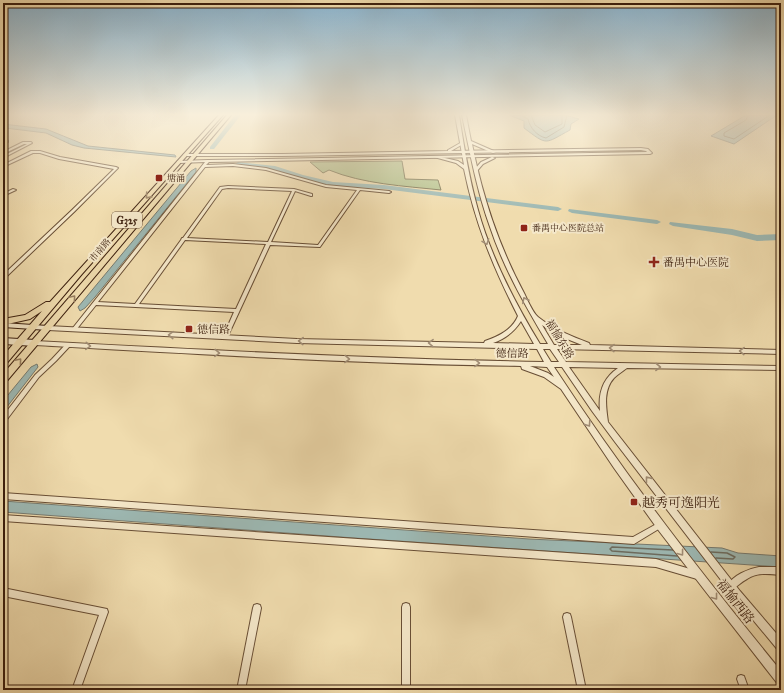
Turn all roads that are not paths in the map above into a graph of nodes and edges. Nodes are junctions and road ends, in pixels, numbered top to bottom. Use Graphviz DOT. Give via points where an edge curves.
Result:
graph roads {
  1 [pos="15,147"];
  2 [pos="22,147"];
  3 [pos="455,147"];
  4 [pos="463,147"];
  5 [pos="471,147"];
  6 [pos="483,147"];
  7 [pos="191,148"];
  8 [pos="200,148"];
  9 [pos="441,152"];
  10 [pos="494,152"];
  11 [pos="3,153"];
  12 [pos="464,154"];
  13 [pos="472,154"];
  14 [pos="185,155"];
  15 [pos="195,155"];
  16 [pos="209,155"];
  17 [pos="499,156"];
  18 [pos="3,157"];
  19 [pos="436,157"];
  20 [pos="207,161"];
  21 [pos="179,162"];
  22 [pos="189,162"];
  23 [pos="3,166"];
  24 [pos="204,166"];
  25 [pos="173,168"];
  26 [pos="183,169"];
  27 [pos="467,171"];
  28 [pos="476,171"];
  29 [pos="359,188"];
  30 [pos="14,190"];
  31 [pos="294,190"];
  32 [pos="389,192"];
  33 [pos="3,195"];
  34 [pos="311,195"];
  35 [pos="183,239"];
  36 [pos="268,244"];
  37 [pos="3,277"];
  38 [pos="62,294"];
  39 [pos="95,303"];
  40 [pos="136,305"];
  41 [pos="237,310"];
  42 [pos="521,315"];
  43 [pos="534,317"];
  44 [pos="3,324"];
  45 [pos="33,327"];
  46 [pos="48,328"];
  47 [pos="74,329"];
  48 [pos="225,337"];
  49 [pos="3,341"];
  50 [pos="20,342"];
  51 [pos="35,343"];
  52 [pos="68,345"];
  53 [pos="484,345"];
  54 [pos="538,346"];
  55 [pos="551,346"];
  56 [pos="595,347"];
  57 [pos="781,352"];
  58 [pos="3,362"];
  59 [pos="509,364"];
  60 [pos="550,365"];
  61 [pos="563,366"];
  62 [pos="624,366"];
  63 [pos="781,368"];
  64 [pos="3,380"];
  65 [pos="566,391"];
  66 [pos="3,420"];
  67 [pos="606,425"];
  68 [pos="3,496"];
  69 [pos="3,518"];
  70 [pos="660,525"];
  71 [pos="671,539"];
  72 [pos="699,542"];
  73 [pos="781,572"];
  74 [pos="699,575"];
  75 [pos="730,586"];
  76 [pos="3,592"];
  77 [pos="406,607"];
  78 [pos="257,608"];
  79 [pos="567,617"];
  80 [pos="781,647"];
  81 [pos="741,679"];
  82 [pos="781,679"];
  83 [pos="76,690"];
  84 [pos="241,690"];
  85 [pos="406,690"];
  86 [pos="582,690"];
  87 [pos="745,690"];
  1 -- 11 [label="street"];
  2 -- 18 [label="street"];
  3 -- 9 [label="street"];
  4 -- 12 [label="street, 福愉东路"];
  5 -- 13 [label="street, 福愉东路"];
  6 -- 10 [label="street"];
  7 -- 8 [label="highway"];
  7 -- 14 [label="highway, 市南路 / G325"];
  8 -- 15 [label="highway, 市南路 / G325"];
  9 -- 12 [label="street"];
  9 -- 16 [label="street"];
  10 -- 13 [label="street"];
  10 -- 17 [label="street" via="641,149 650,153"];
  12 -- 13 [label="street"];
  12 -- 19 [label="street"];
  12 -- 27 [label="street, 福愉东路"];
  13 -- 17 [label="street"];
  13 -- 28 [label="street, 福愉东路"];
  14 -- 15 [label="street"];
  14 -- 21 [label="highway, 市南路 / G325"];
  15 -- 16 [label="street"];
  15 -- 22 [label="highway, 市南路 / G325"];
  16 -- 20 [label="street"];
  17 -- 28 [label="street" via="482,163"];
  19 -- 20 [label="street"];
  19 -- 27 [label="street" via="457,162"];
  20 -- 22 [label="street"];
  20 -- 24 [label="street"];
  21 -- 22 [label="street"];
  21 -- 25 [label="highway, 市南路 / G325"];
  22 -- 26 [label="highway, 市南路 / G325"];
  23 -- 37 [label="street" via="37,152 116,168"];
  24 -- 29 [label="street" via="266,169 326,186"];
  24 -- 39 [label="street"];
  25 -- 26 [label="highway"];
  25 -- 38 [label="highway, 市南路 / G325, one-way"];
  46 -- 26 [label="highway, 市南路 / G325, one-way"];
  27 -- 28 [label="street"];
  27 -- 42 [label="street, 福愉东路, one-way" via="474,205 494,260"];
  43 -- 28 [label="street, 福愉东路, one-way" via="506,260 485,206"];
  29 -- 32 [label="street"];
  29 -- 36 [label="street" via="319,246"];
  30 -- 33 [label="street"];
  31 -- 34 [label="street"];
  31 -- 35 [label="street" via="221,188"];
  31 -- 36 [label="street"];
  35 -- 36 [label="street"];
  35 -- 40 [label="street"];
  36 -- 41 [label="street"];
  38 -- 44 [label="highway" via="32,314"];
  38 -- 45 [label="highway, 市南路 / G325"];
  39 -- 40 [label="street"];
  39 -- 47 [label="street"];
  40 -- 41 [label="street"];
  41 -- 48 [label="street"];
  42 -- 53 [label="street" via="518,324 510,331"];
  42 -- 54 [label="street, 福愉东路"];
  43 -- 55 [label="street, 福愉东路"];
  43 -- 56 [label="street" via="559,334"];
  44 -- 45 [label="main road, 德信路"];
  45 -- 46 [label="main road, 德信路"];
  45 -- 50 [label="highway, 市南路 / G325"];
  46 -- 47 [label="street, 德信路"];
  46 -- 51 [label="highway, 市南路 / G325"];
  48 -- 47 [label="street, 德信路, one-way"];
  53 -- 48 [label="street, 德信路, one-way"];
  49 -- 50 [label="main road, 德信路"];
  50 -- 51 [label="main road, 德信路"];
  50 -- 58 [label="highway, 市南路 / G325"];
  51 -- 52 [label="street, 德信路"];
  64 -- 51 [label="highway, 市南路 / G325, one-way"];
  52 -- 59 [label="street, 德信路, one-way" via="293,357"];
  52 -- 66 [label="street" via="37,376"];
  53 -- 54 [label="street, 德信路"];
  54 -- 55 [label="street, 德信路"];
  54 -- 60 [label="street, 福愉东路"];
  55 -- 56 [label="street, 德信路"];
  55 -- 61 [label="street, 福愉东路"];
  57 -- 56 [label="street, 德信路, one-way"];
  59 -- 60 [label="street, 德信路"];
  59 -- 65 [label="street" via="546,375"];
  60 -- 61 [label="street, 德信路"];
  60 -- 65 [label="street, 福愉东路"];
  61 -- 62 [label="street, 德信路"];
  61 -- 67 [label="street, 福愉东路"];
  62 -- 63 [label="street, 德信路, one-way"];
  62 -- 67 [label="street" via="615,372 604,387 602,406"];
  65 -- 70 [label="street, 福愉东路, one-way"];
  72 -- 67 [label="street, 福愉东路, one-way"];
  68 -- 70 [label="street" via="634,541"];
  69 -- 74 [label="street" via="656,563"];
  70 -- 71 [label="street, 福愉东路"];
  71 -- 74 [label="street, 福愉西路, one-way"];
  72 -- 75 [label="street, 福愉西路"];
  73 -- 75 [label="street" via="757,570 743,575"];
  74 -- 82 [label="street, 福愉西路, one-way"];
  75 -- 80 [label="street, 福愉西路"];
  76 -- 83 [label="street" via="104,612"];
  77 -- 85 [label="street"];
  78 -- 84 [label="street"];
  79 -- 86 [label="street"];
  81 -- 87 [label="street"];
}
